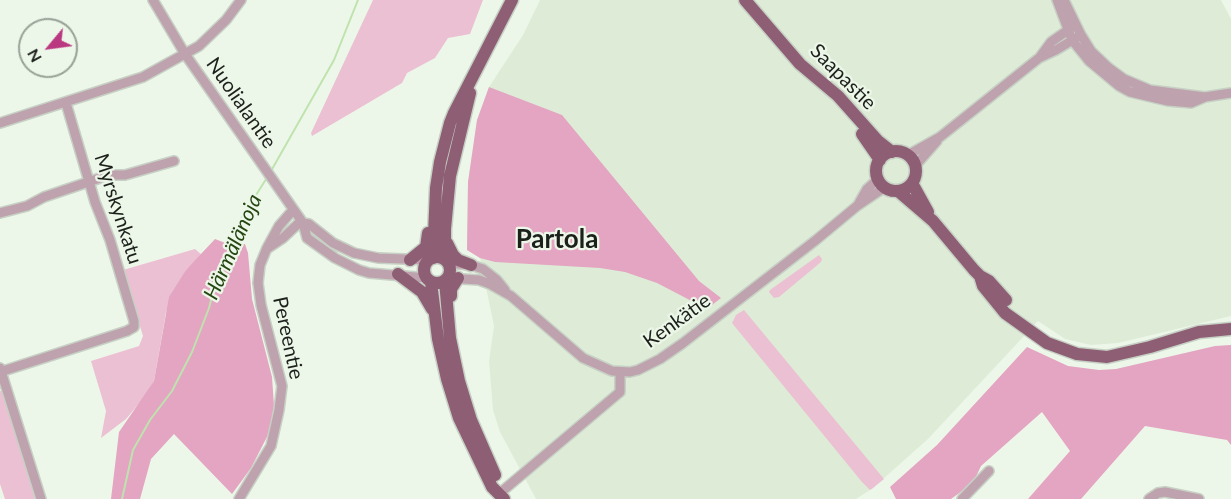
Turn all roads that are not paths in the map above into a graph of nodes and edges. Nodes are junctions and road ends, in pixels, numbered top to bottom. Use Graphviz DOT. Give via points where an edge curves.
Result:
graph roads {
  1 [pos="153,0"];
  2 [pos="241,0"];
  3 [pos="512,0"];
  4 [pos="745,0"];
  5 [pos="1057,0"];
  6 [pos="1064,0"];
  7 [pos="1072,27"];
  8 [pos="768,28"];
  9 [pos="1076,37"];
  10 [pos="185,54"];
  11 [pos="1039,58"];
  12 [pos="473,79"];
  13 [pos="1231,93"];
  14 [pos="66,103"];
  15 [pos="0,123"];
  16 [pos="892,152"];
  17 [pos="880,160"];
  18 [pos="174,161"];
  19 [pos="912,161"];
  20 [pos="90,182"];
  21 [pos="881,183"];
  22 [pos="912,183"];
  23 [pos="898,191"];
  24 [pos="293,210"];
  25 [pos="435,210"];
  26 [pos="0,213"];
  27 [pos="933,221"];
  28 [pos="302,222"];
  29 [pos="446,240"];
  30 [pos="267,248"];
  31 [pos="410,260"];
  32 [pos="439,260"];
  33 [pos="471,265"];
  34 [pos="398,274"];
  35 [pos="450,279"];
  36 [pos="429,280"];
  37 [pos="511,296"];
  38 [pos="434,313"];
  39 [pos="1231,329"];
  40 [pos="0,371"];
  41 [pos="620,373"];
  42 [pos="989,471"];
  43 [pos="502,496"];
  44 [pos="41,499"];
  45 [pos="239,499"];
  46 [pos="962,499"];
  47 [pos="1149,499"];
  48 [pos="1199,499"];
  1 -- 10 [label="street, Nuolialantie"];
  2 -- 10 [label="street" via="226,20"];
  3 -- 12 [label="main road"];
  4 -- 8 [label="main road, Saapastie"];
  5 -- 7 [label="street"];
  6 -- 7 [label="street"];
  7 -- 9 [label="street"];
  7 -- 11 [label="street" via="1051,42"];
  8 -- 16 [label="main road, Saapastie"];
  8 -- 17 [label="main road, Saapastie" via="773,42 789,61 841,109"];
  9 -- 11 [label="street"];
  9 -- 13 [label="street" via="1095,67 1130,92 1191,103"];
  10 -- 14 [label="street" via="143,77"];
  10 -- 24 [label="street, Nuolialantie"];
  11 -- 19 [label="street"];
  12 -- 25 [label="main road" via="446,137"];
  12 -- 29 [label="main road" via="450,176"];
  14 -- 15 [label="street"];
  14 -- 20 [label="street, Myrskynkatu"];
  16 -- 17 [label="main road"];
  16 -- 19 [label="main road" via="904,153"];
  17 -- 21 [label="main road" via="876,171"];
  18 -- 20 [label="street"];
  19 -- 22 [label="main road"];
  20 -- 26 [label="street"];
  20 -- 40 [label="street, Myrskynkatu" via="134,327"];
  21 -- 23 [label="main road"];
  21 -- 41 [label="street, Kenkätie" via="867,189 857,206 683,343 639,370"];
  22 -- 23 [label="main road"];
  22 -- 27 [label="main road"];
  23 -- 27 [label="main road"];
  24 -- 28 [label="street, Nuolialantie"];
  24 -- 30 [label="street, Pereentie"];
  25 -- 31 [label="main road" via="429,218 426,247"];
  25 -- 32 [label="main road"];
  27 -- 39 [label="main road" via="980,276 989,280 1019,321 1055,347 1096,357 1123,354 1199,332"];
  28 -- 30 [label="street"];
  28 -- 31 [label="street, Nuolialantie" via="354,253"];
  28 -- 34 [label="street, Nuolialantie" via="307,238 352,267 369,273"];
  29 -- 32 [label="main road"];
  29 -- 33 [label="main road" via="458,260"];
  30 -- 45 [label="street, Pereentie" via="258,283 282,386 271,446"];
  31 -- 32 [label="street, Nuolialantie"];
  32 -- 33 [label="street"];
  32 -- 35 [label="main road" via="450,270"];
  32 -- 36 [label="main road" via="424,270"];
  33 -- 37 [label="street" via="489,273"];
  34 -- 36 [label="street, Nuolialantie"];
  34 -- 38 [label="main road" via="422,292"];
  35 -- 36 [label="main road" via="437,283"];
  35 -- 37 [label="street" via="486,282"];
  35 -- 43 [label="main road" via="454,333 450,338 459,381"];
  36 -- 38 [label="main road"];
  37 -- 41 [label="street" via="583,358"];
  38 -- 43 [label="main road" via="442,361 459,418 492,487"];
  40 -- 44 [label="street"];
  41 -- 43 [label="street" via="620,392"];
  42 -- 46 [label="street"];
  47 -- 48 [label="street" via="1165,492"];
}
